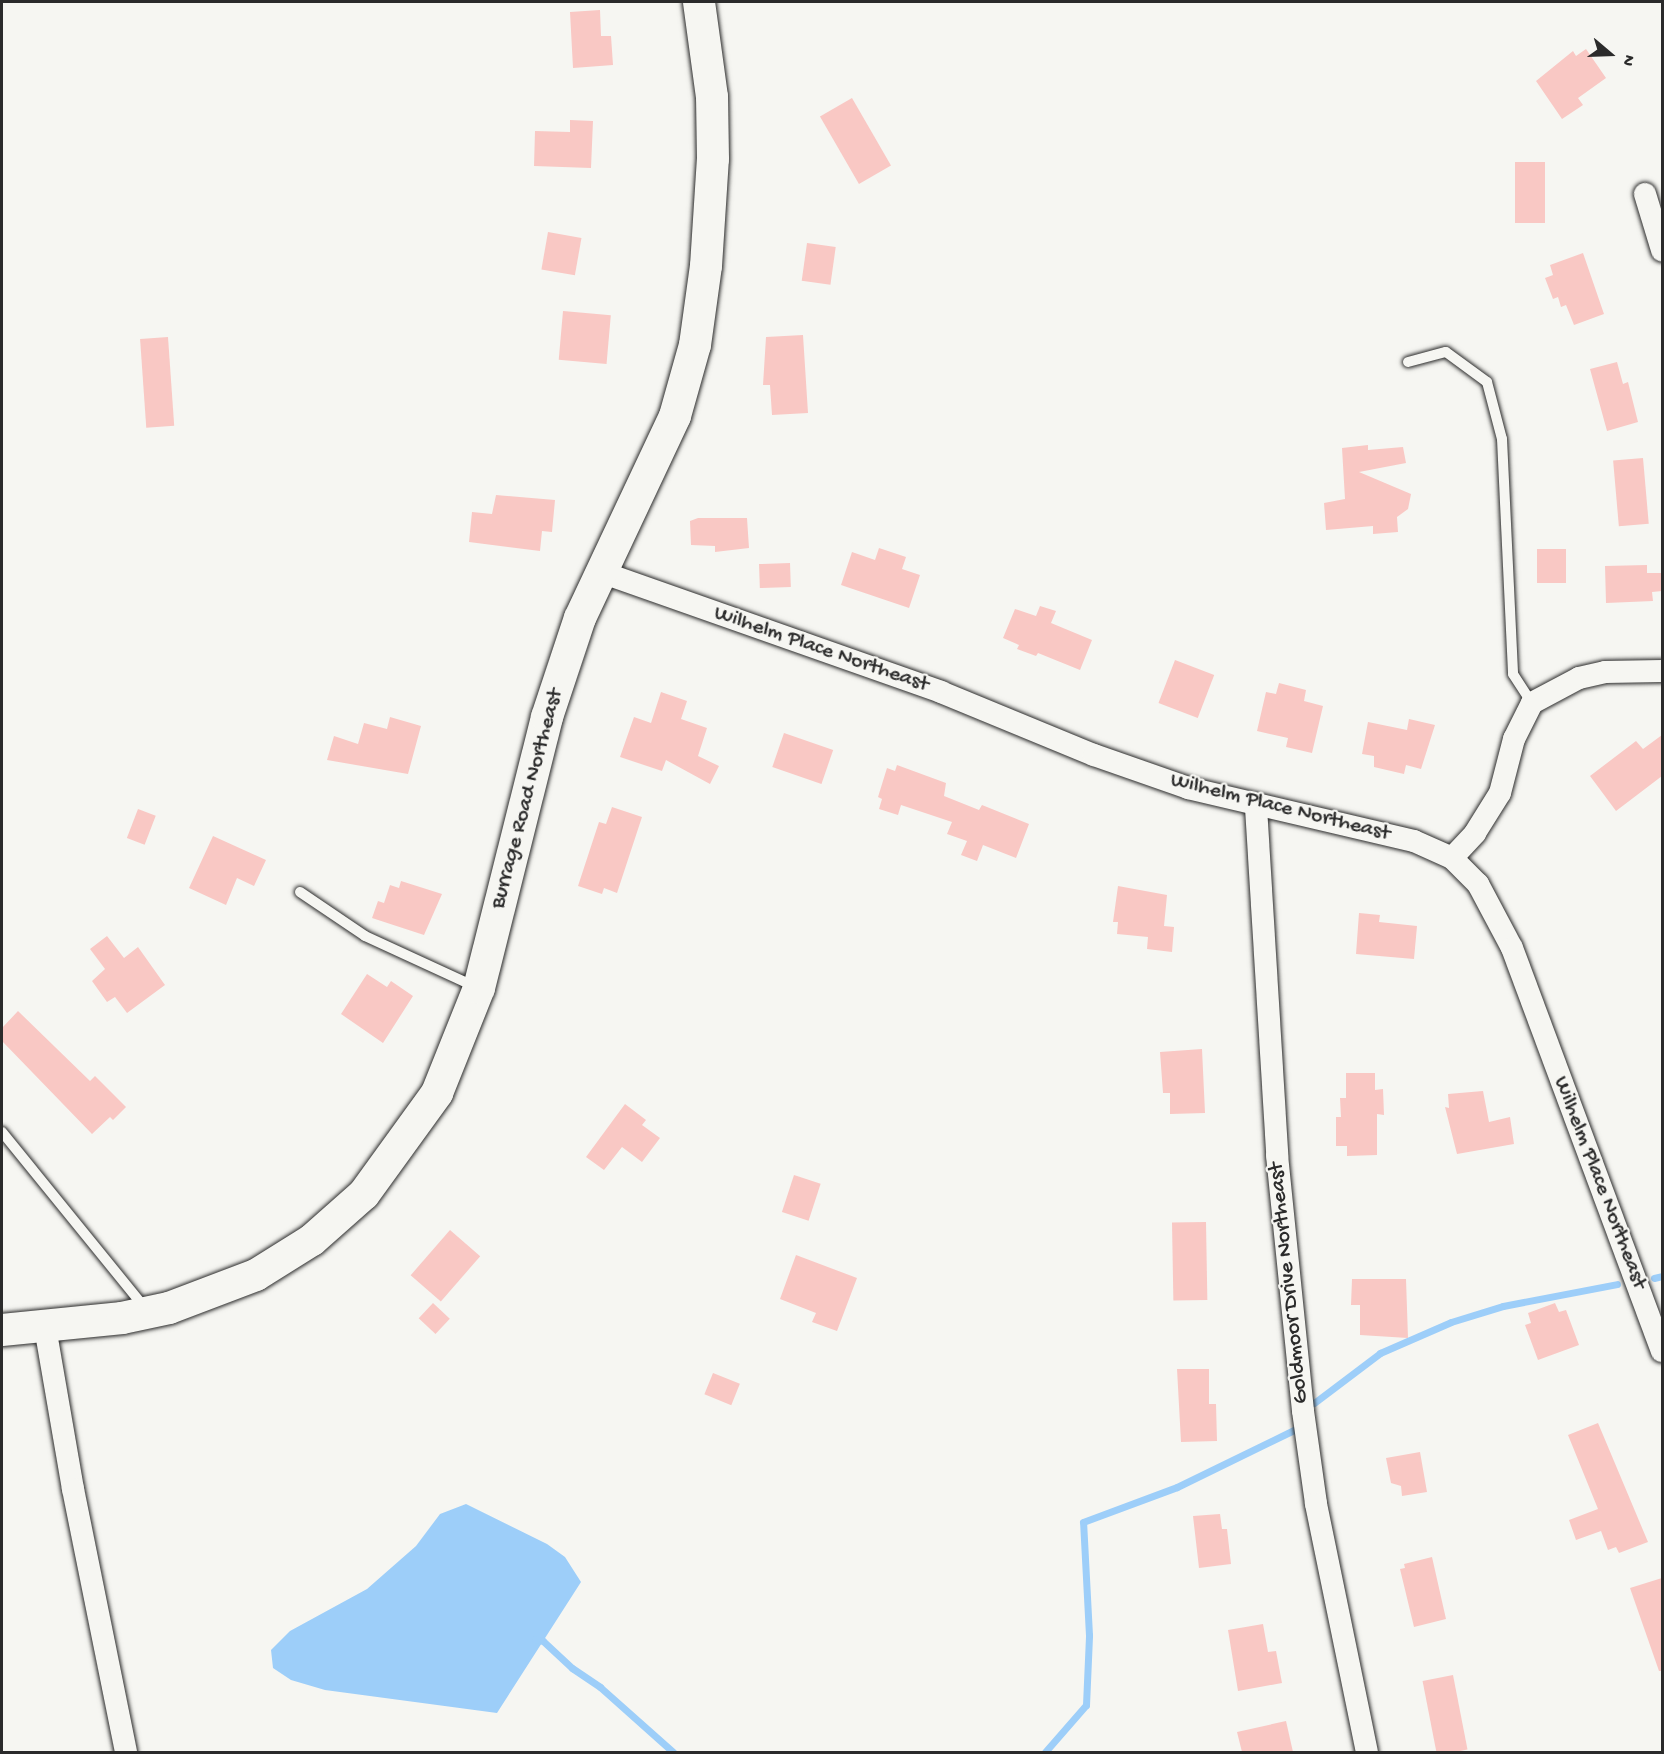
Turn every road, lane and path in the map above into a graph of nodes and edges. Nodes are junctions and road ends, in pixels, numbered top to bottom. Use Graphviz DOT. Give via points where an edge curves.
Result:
graph roads {
  1 [pos="699,2"];
  2 [pos="1645,194"];
  3 [pos="1662,250"];
  4 [pos="1408,362"];
  5 [pos="601,572"];
  6 [pos="1662,671"];
  7 [pos="1532,703"];
  8 [pos="1256,807"];
  9 [pos="1452,858"];
  10 [pos="300,892"];
  11 [pos="479,988"];
  12 [pos="2,1132"];
  13 [pos="148,1312"];
  14 [pos="45,1327"];
  15 [pos="2,1330"];
  16 [pos="1662,1351"];
  17 [pos="126,1752"];
  18 [pos="1367,1752"];
  1 -- 5 [label="street, Burrage Road Northeast" via="712,97 713,159 706,266 695,345 675,416"];
  2 -- 3 [label="street"];
  4 -- 7 [label="lane" via="1446,351 1487,382 1502,439 1513,674"];
  5 -- 8 [label="street, Wilhelm Place Northeast" via="942,692 1094,755"];
  5 -- 11 [label="street, Burrage Road Northeast" via="580,618 546,717"];
  6 -- 7 [label="street" via="1605,672 1579,678"];
  7 -- 9 [label="street" via="1514,739 1500,792 1475,833"];
  8 -- 9 [label="street, Wilhelm Place Northeast" via="1414,842"];
  8 -- 18 [label="street, Goldmoor Drive Northeast" via="1277,1155 1303,1412 1316,1504"];
  9 -- 16 [label="street, Wilhelm Place Northeast" via="1478,884 1512,948"];
  10 -- 11 [label="lane" via="365,936"];
  11 -- 13 [label="street, Burrage Road Northeast" via="437,1093 364,1194 312,1240 256,1275"];
  12 -- 13 [label="lane"];
  13 -- 14 [label="street, Burrage Road Northeast"];
  14 -- 15 [label="street, Burrage Road Northeast"];
  14 -- 17 [label="street"];
}
